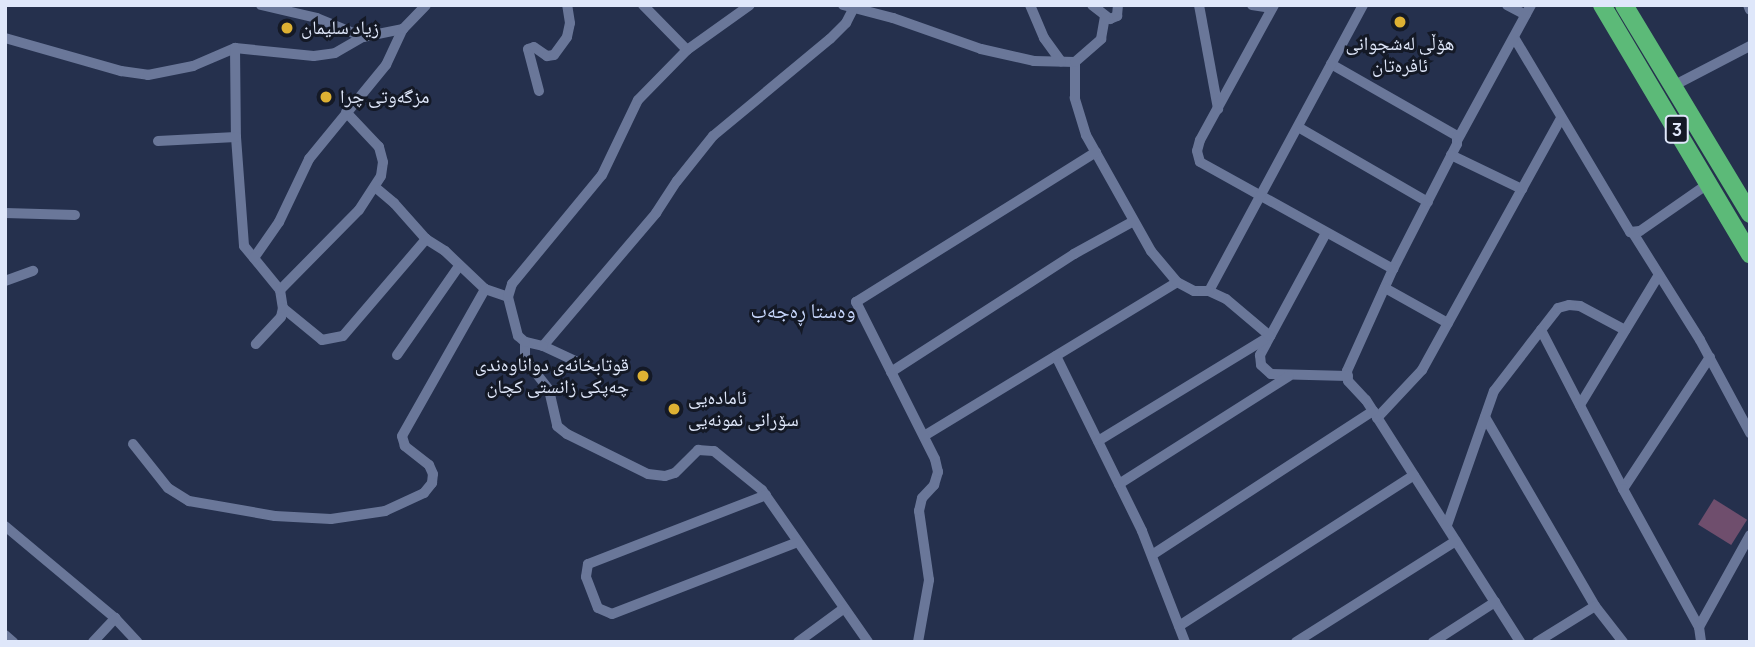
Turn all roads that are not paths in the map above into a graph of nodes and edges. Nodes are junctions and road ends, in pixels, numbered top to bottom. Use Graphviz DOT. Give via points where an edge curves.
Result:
graph roads {
  1 [pos="261,5"];
  2 [pos="426,5"];
  3 [pos="567,5"];
  4 [pos="643,5"];
  5 [pos="750,5"];
  6 [pos="1030,5"];
  7 [pos="1091,5"];
  8 [pos="1118,5"];
  9 [pos="1199,5"];
  10 [pos="1252,5"];
  11 [pos="1363,5"];
  12 [pos="1507,5"];
  13 [pos="1602,5"];
  14 [pos="1624,5"];
  15 [pos="848,6"];
  16 [pos="1273,7"];
  17 [pos="1529,10"];
  18 [pos="1105,17"];
  19 [pos="403,30"];
  20 [pos="363,37"];
  21 [pos="5,38"];
  22 [pos="1515,39"];
  23 [pos="1750,46"];
  24 [pos="236,48"];
  25 [pos="687,50"];
  26 [pos="1061,61"];
  27 [pos="1075,62"];
  28 [pos="1331,64"];
  29 [pos="1672,86"];
  30 [pos="539,91"];
  31 [pos="1218,109"];
  32 [pos="346,112"];
  33 [pos="1562,118"];
  34 [pos="1298,127"];
  35 [pos="236,136"];
  36 [pos="1458,139"];
  37 [pos="158,141"];
  38 [pos="1096,152"];
  39 [pos="1715,153"];
  40 [pos="1451,155"];
  41 [pos="1698,164"];
  42 [pos="1709,183"];
  43 [pos="375,187"];
  44 [pos="1522,189"];
  45 [pos="1261,198"];
  46 [pos="1428,202"];
  47 [pos="5,213"];
  48 [pos="1750,214"];
  49 [pos="75,215"];
  50 [pos="1134,221"];
  51 [pos="1326,233"];
  52 [pos="1633,233"];
  53 [pos="426,239"];
  54 [pos="1750,254"];
  55 [pos="254,257"];
  56 [pos="459,266"];
  57 [pos="1393,269"];
  58 [pos="33,271"];
  59 [pos="1658,276"];
  60 [pos="5,281"];
  61 [pos="1177,282"];
  62 [pos="1385,288"];
  63 [pos="485,289"];
  64 [pos="280,290"];
  65 [pos="1209,291"];
  66 [pos="508,297"];
  67 [pos="283,307"];
  68 [pos="1448,323"];
  69 [pos="1541,330"];
  70 [pos="1625,330"];
  71 [pos="1270,336"];
  72 [pos="525,342"];
  73 [pos="256,344"];
  74 [pos="543,346"];
  75 [pos="397,355"];
  76 [pos="1056,356"];
  77 [pos="1710,357"];
  78 [pos="584,365"];
  79 [pos="891,372"];
  80 [pos="1289,376"];
  81 [pos="1348,376"];
  82 [pos="1580,405"];
  83 [pos="1375,414"];
  84 [pos="1485,417"];
  85 [pos="1750,433"];
  86 [pos="924,436"];
  87 [pos="1098,441"];
  88 [pos="134,444"];
  89 [pos="1414,475"];
  90 [pos="1119,484"];
  91 [pos="1623,489"];
  92 [pos="766,495"];
  93 [pos="5,526"];
  94 [pos="1447,526"];
  95 [pos="1750,535"];
  96 [pos="1456,541"];
  97 [pos="798,542"];
  98 [pos="1152,555"];
  99 [pos="1495,602"];
  100 [pos="1595,606"];
  101 [pos="843,609"];
  102 [pos="115,618"];
  103 [pos="1179,626"];
  104 [pos="1699,626"];
  105 [pos="5,635"];
  106 [pos="13,642"];
  107 [pos="93,642"];
  108 [pos="137,642"];
  109 [pos="799,642"];
  110 [pos="868,642"];
  111 [pos="918,642"];
  112 [pos="1185,642"];
  113 [pos="1296,642"];
  114 [pos="1433,642"];
  115 [pos="1521,642"];
  116 [pos="1537,642"];
  117 [pos="1623,642"];
  118 [pos="1701,642"];
  1 -- 20 [label="street" via="317,18"];
  2 -- 19 [label="street"];
  3 -- 30 [label="street" via="567,37 554,55 528,49"];
  4 -- 25 [label="street"];
  5 -- 25 [label="street"];
  6 -- 26 [label="street"];
  7 -- 18 [label="street"];
  8 -- 18 [label="street" via="1116,18"];
  9 -- 31 [label="street"];
  10 -- 16 [label="street"];
  11 -- 28 [label="street"];
  12 -- 17 [label="street"];
  13 -- 41 [label="highway, 3"];
  14 -- 29 [label="highway, 3"];
  15 -- 26 [label="street" via="968,46 1034,61"];
  15 -- 74 [label="street" via="846,23 713,136 656,213"];
  16 -- 31 [label="street"];
  17 -- 22 [label="street"];
  18 -- 27 [label="street" via="1101,38"];
  19 -- 20 [label="street"];
  19 -- 32 [label="street" via="386,65"];
  20 -- 24 [label="street" via="335,53 314,56"];
  21 -- 24 [label="street" via="148,75 193,66"];
  22 -- 33 [label="street"];
  22 -- 36 [label="street"];
  23 -- 29 [label="street"];
  24 -- 35 [label="street"];
  25 -- 66 [label="street" via="638,100 602,174 524,267"];
  26 -- 27 [label="street"];
  27 -- 38 [label="street" via="1075,98"];
  28 -- 34 [label="street"];
  28 -- 36 [label="street"];
  29 -- 39 [label="highway, 3"];
  31 -- 45 [label="street" via="1200,140 1200,162"];
  32 -- 43 [label="street" via="369,133 382,155 381,176"];
  32 -- 55 [label="street" via="309,159 279,222"];
  33 -- 44 [label="street"];
  33 -- 52 [label="street"];
  34 -- 45 [label="street"];
  34 -- 46 [label="street"];
  35 -- 37 [label="street"];
  35 -- 55 [label="street" via="244,246"];
  36 -- 40 [label="street"];
  38 -- 50 [label="street"];
  38 -- 79 [label="street" via="856,302"];
  39 -- 41 [label="highway"];
  39 -- 48 [label="highway, 3"];
  40 -- 44 [label="street"];
  40 -- 46 [label="street"];
  41 -- 42 [label="highway, 3"];
  42 -- 52 [label="street"];
  42 -- 54 [label="highway, 3"];
  43 -- 53 [label="street"];
  43 -- 64 [label="street" via="359,210"];
  44 -- 68 [label="street"];
  45 -- 51 [label="street"];
  45 -- 65 [label="street"];
  46 -- 57 [label="street"];
  47 -- 49 [label="street"];
  50 -- 61 [label="street"];
  50 -- 79 [label="street" via="1074,254"];
  51 -- 57 [label="street"];
  51 -- 71 [label="street"];
  52 -- 59 [label="street"];
  53 -- 56 [label="street"];
  53 -- 67 [label="street" via="343,336 322,340"];
  55 -- 64 [label="street"];
  56 -- 63 [label="street"];
  56 -- 75 [label="street"];
  57 -- 62 [label="street"];
  58 -- 60 [label="street"];
  59 -- 70 [label="street"];
  59 -- 77 [label="street"];
  61 -- 65 [label="street" via="1194,291"];
  61 -- 76 [label="street"];
  62 -- 68 [label="street"];
  62 -- 81 [label="street"];
  63 -- 66 [label="street"];
  63 -- 88 [label="street" via="402,436 405,446 429,465 432,483 424,493 385,511 331,519 275,516 189,501 168,488"];
  64 -- 67 [label="street"];
  65 -- 71 [label="street" via="1250,316"];
  66 -- 72 [label="street" via="518,336"];
  67 -- 73 [label="street" via="281,317"];
  68 -- 83 [label="street" via="1422,370"];
  69 -- 70 [label="street" via="1558,308 1569,305 1580,306"];
  69 -- 82 [label="street"];
  69 -- 84 [label="street" via="1494,391"];
  70 -- 82 [label="street"];
  71 -- 80 [label="street" via="1260,355 1261,365 1271,374"];
  71 -- 87 [label="street"];
  72 -- 74 [label="street"];
  72 -- 92 [label="street" via="525,359 549,390 557,426 567,435 657,475 675,473 698,450 714,451"];
  74 -- 78 [label="street"];
  76 -- 86 [label="street"];
  76 -- 87 [label="street"];
  77 -- 85 [label="street"];
  77 -- 91 [label="street"];
  79 -- 86 [label="street"];
  80 -- 81 [label="street"];
  80 -- 90 [label="street"];
  81 -- 83 [label="street"];
  82 -- 91 [label="street"];
  83 -- 89 [label="street"];
  83 -- 98 [label="street"];
  84 -- 94 [label="street"];
  84 -- 100 [label="street"];
  86 -- 111 [label="street" via="938,472 919,511 929,580"];
  87 -- 90 [label="street"];
  89 -- 94 [label="street"];
  89 -- 103 [label="street"];
  90 -- 98 [label="street"];
  91 -- 104 [label="street"];
  92 -- 97 [label="street"];
  92 -- 97 [label="street" via="588,564 586,577 598,608 612,614"];
  93 -- 102 [label="street"];
  94 -- 96 [label="street"];
  95 -- 104 [label="street"];
  96 -- 99 [label="street"];
  96 -- 113 [label="street"];
  97 -- 101 [label="street"];
  98 -- 103 [label="street"];
  99 -- 114 [label="street"];
  99 -- 115 [label="street"];
  100 -- 116 [label="street"];
  100 -- 117 [label="street"];
  101 -- 109 [label="street"];
  101 -- 110 [label="street"];
  102 -- 107 [label="street"];
  102 -- 108 [label="street"];
  103 -- 112 [label="street"];
  104 -- 118 [label="street"];
  105 -- 106 [label="street"];
}
